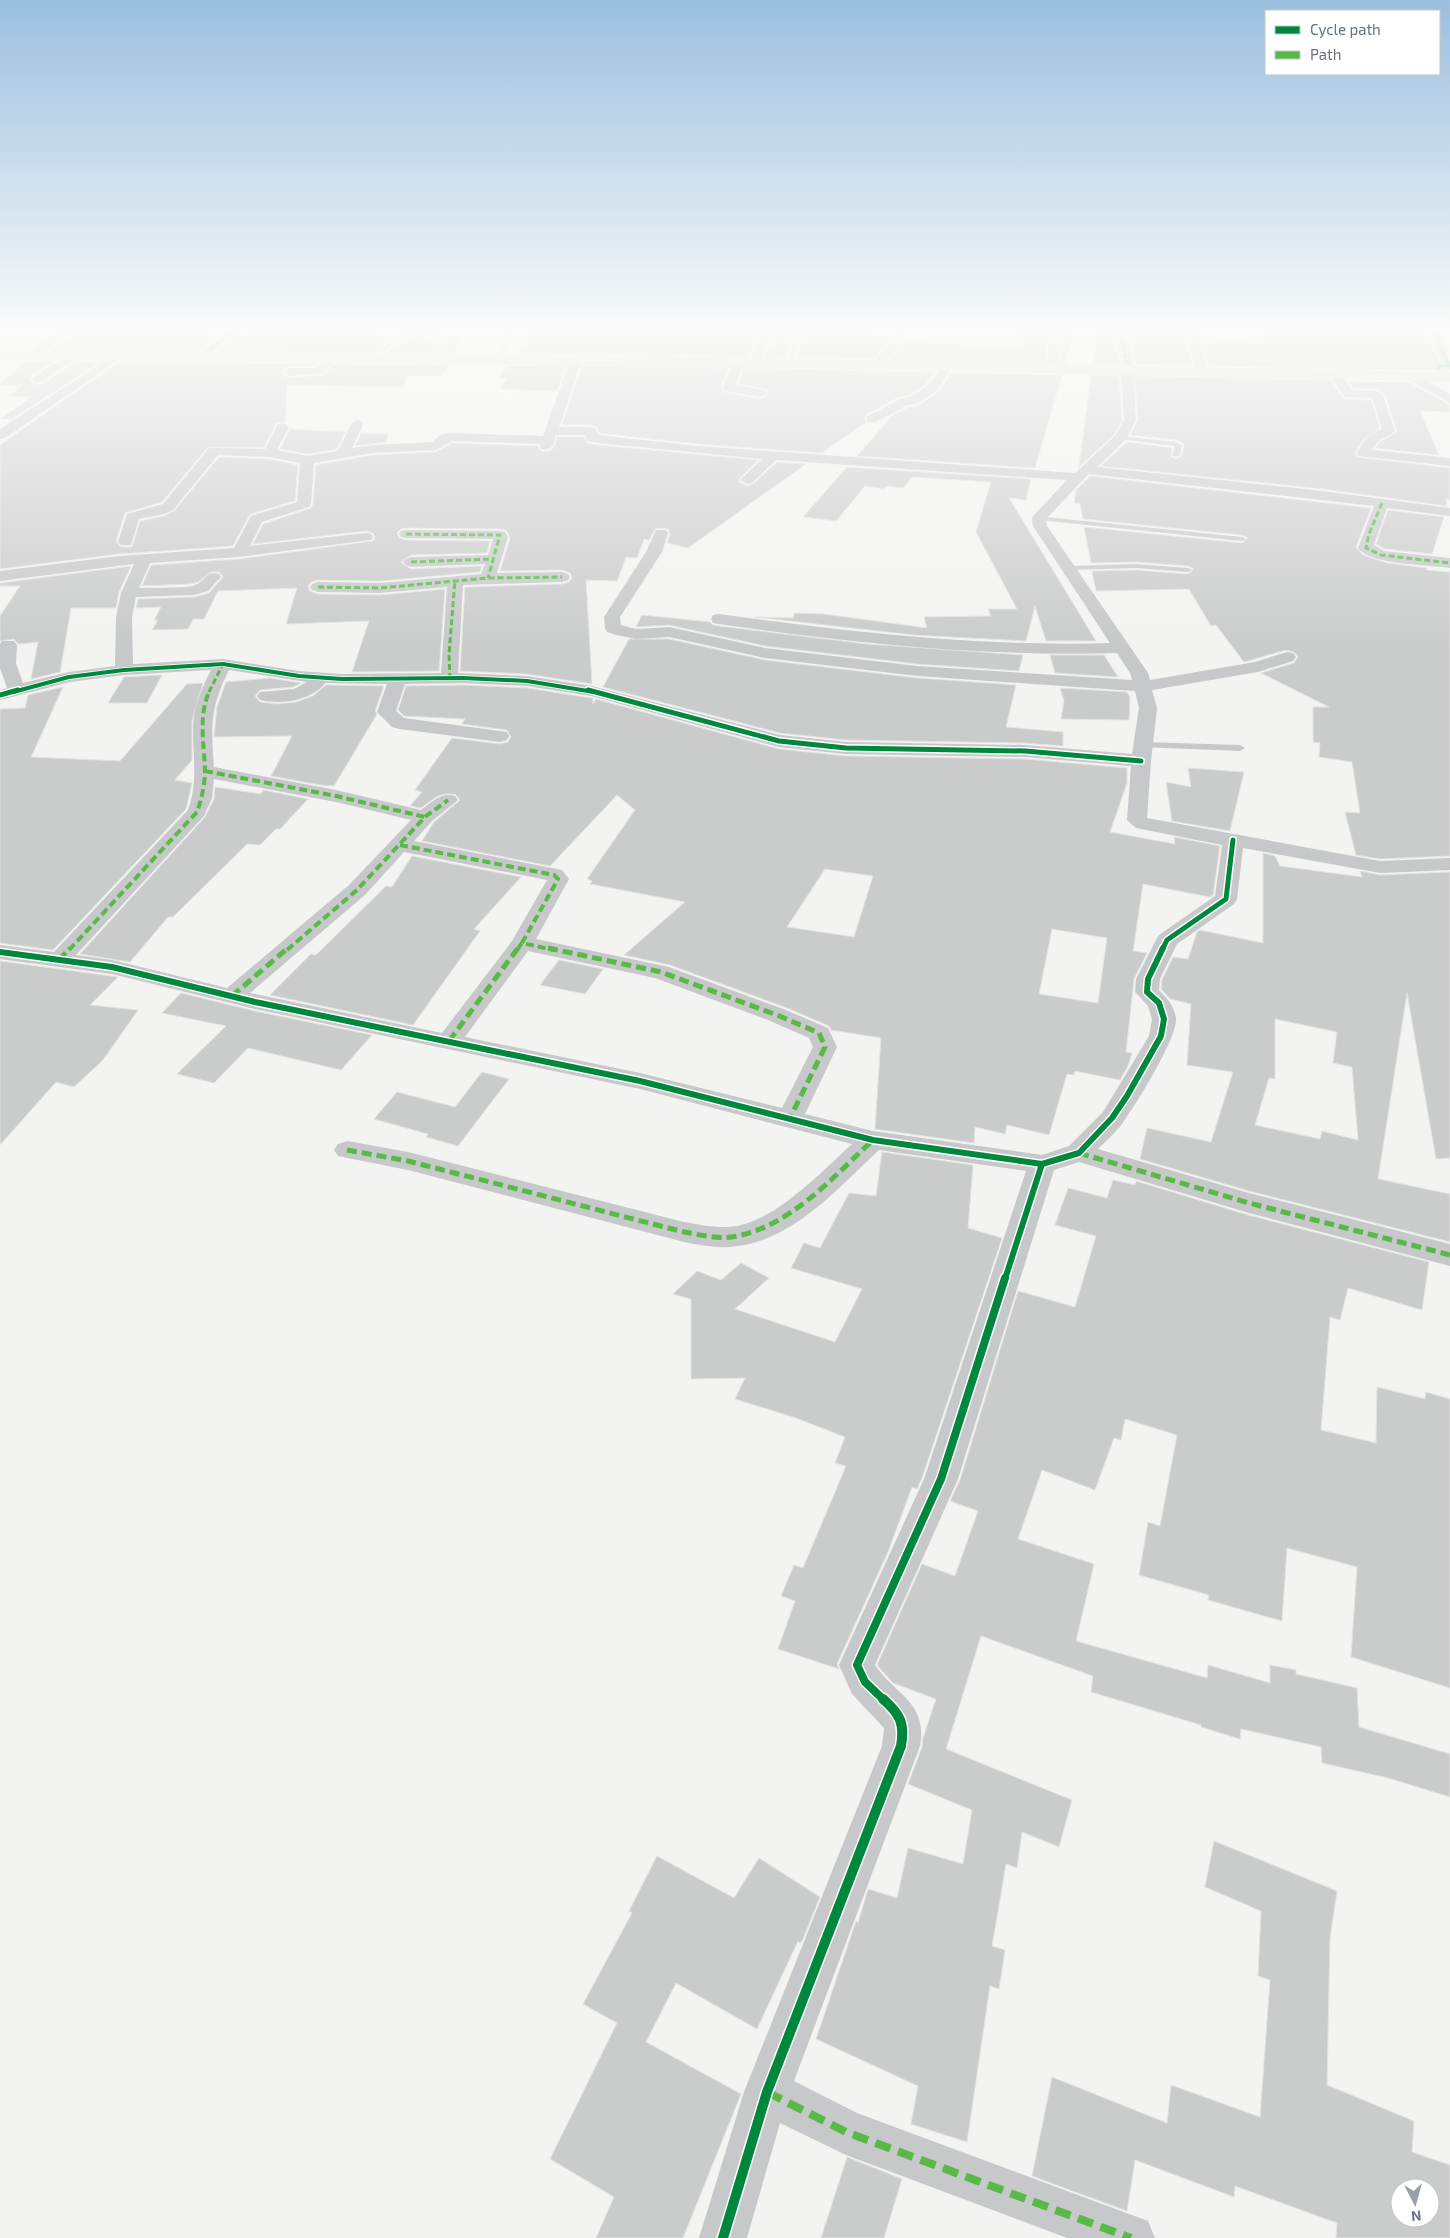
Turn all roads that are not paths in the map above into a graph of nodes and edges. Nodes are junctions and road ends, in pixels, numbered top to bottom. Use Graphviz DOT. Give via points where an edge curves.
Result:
graph roads {
  1 [pos="278,435"];
  2 [pos="352,435"];
  3 [pos="528,435"];
  4 [pos="550,435"];
  5 [pos="591,435"];
  6 [pos="1376,435"];
  7 [pos="1120,438"];
  8 [pos="269,452"];
  9 [pos="343,454"];
  10 [pos="773,455"];
  11 [pos="1176,455"];
  12 [pos="543,456"];
  13 [pos="307,460"];
  14 [pos="1450,462"];
  15 [pos="1082,474"];
  16 [pos="747,480"];
  17 [pos="1382,503"];
  18 [pos="1450,512"];
  19 [pos="1038,518"];
  20 [pos="661,533"];
  21 [pos="406,534"];
  22 [pos="366,537"];
  23 [pos="1242,539"];
  24 [pos="126,542"];
  25 [pos="239,552"];
  26 [pos="494,559"];
  27 [pos="144,560"];
  28 [pos="411,562"];
  29 [pos="1450,563"];
  30 [pos="1068,568"];
  31 [pos="1188,570"];
  32 [pos="0,576"];
  33 [pos="213,576"];
  34 [pos="562,577"];
  35 [pos="488,578"];
  36 [pos="455,580"];
  37 [pos="318,587"];
  38 [pos="129,593"];
  39 [pos="719,620"];
  40 [pos="8,646"];
  41 [pos="1121,648"];
  42 [pos="1287,657"];
  43 [pos="124,659"];
  44 [pos="223,664"];
  45 [pos="449,667"];
  46 [pos="321,677"];
  47 [pos="397,680"];
  48 [pos="10,683"];
  49 [pos="1143,686"];
  50 [pos="266,696"];
  51 [pos="500,736"];
  52 [pos="1240,748"];
  53 [pos="1142,753"];
  54 [pos="205,771"];
  55 [pos="448,800"];
  56 [pos="425,817"];
  57 [pos="1232,840"];
  58 [pos="400,845"];
  59 [pos="1450,864"];
  60 [pos="522,943"];
  61 [pos="0,952"];
  62 [pos="59,960"];
  63 [pos="232,996"];
  64 [pos="449,1042"];
  65 [pos="790,1118"];
  66 [pos="873,1140"];
  67 [pos="347,1150"];
  68 [pos="1080,1153"];
  69 [pos="1042,1164"];
  70 [pos="1450,1255"];
  71 [pos="767,2092"];
  72 [pos="722,2238"];
  73 [pos="1130,2238"];
  1 -- 8 [label="street"];
  2 -- 9 [label="street"];
  3 -- 9 [label="street" via="452,437 436,446"];
  4 -- 12 [label="street"];
  5 -- 10 [label="street" via="598,439"];
  6 -- 14 [label="street" via="1364,453"];
  7 -- 11 [label="lane" via="1176,444 1179,445"];
  7 -- 15 [label="street"];
  8 -- 13 [label="street"];
  8 -- 24 [label="street" via="214,451 163,510 132,517"];
  9 -- 13 [label="street"];
  10 -- 15 [label="street"];
  10 -- 16 [label="street"];
  13 -- 25 [label="street" via="304,504 256,518"];
  15 -- 17 [label="street"];
  15 -- 19 [label="street"];
  17 -- 18 [label="street"];
  17 -- 29 [label="street" via="1364,547 1373,552"];
  19 -- 23 [label="lane"];
  19 -- 30 [label="street"];
  20 -- 49 [label="street" via="654,552 612,617 613,628 626,634 669,632 765,653 917,671"];
  21 -- 26 [label="street" via="500,535"];
  22 -- 25 [label="street"];
  25 -- 27 [label="street"];
  26 -- 28 [label="street"];
  26 -- 35 [label="street"];
  27 -- 32 [label="street"];
  27 -- 38 [label="street"];
  30 -- 31 [label="lane" via="1136,566"];
  30 -- 41 [label="street"];
  33 -- 38 [label="street" via="202,588 194,590"];
  34 -- 35 [label="street"];
  35 -- 36 [label="street"];
  36 -- 37 [label="street" via="380,588"];
  36 -- 45 [label="street"];
  38 -- 43 [label="street" via="124,617"];
  39 -- 41 [label="street" via="907,642 1040,649"];
  40 -- 48 [label="street"];
  41 -- 49 [label="street" via="1139,673"];
  42 -- 49 [label="street" via="1249,669"];
  43 -- 44 [label="street"];
  43 -- 48 [label="street" via="70,677"];
  44 -- 46 [label="street"];
  44 -- 54 [label="street" via="208,694 202,727"];
  45 -- 47 [label="street"];
  45 -- 53 [label="street" via="592,691 780,741 846,748"];
  46 -- 47 [label="street"];
  46 -- 50 [label="street" via="310,689"];
  47 -- 51 [label="street" via="386,712 391,718 406,724"];
  49 -- 53 [label="street" via="1148,708"];
  52 -- 53 [label="lane"];
  53 -- 57 [label="street" via="1137,820 1143,824"];
  54 -- 56 [label="street"];
  54 -- 62 [label="street" via="202,798 196,812"];
  55 -- 56 [label="street"];
  56 -- 58 [label="street"];
  57 -- 59 [label="street" via="1380,867"];
  57 -- 68 [label="street" via="1226,899 1167,940 1148,979 1147,992 1159,1003 1164,1019 1160,1036 1112,1118"];
  58 -- 60 [label="street" via="554,874 558,879"];
  58 -- 63 [label="street" via="357,890"];
  60 -- 64 [label="street"];
  60 -- 65 [label="street" via="661,972 818,1033 825,1047"];
  61 -- 62 [label="street"];
  62 -- 63 [label="street" via="112,966"];
  63 -- 64 [label="street"];
  64 -- 65 [label="street" via="640,1081"];
  65 -- 66 [label="street"];
  66 -- 67 [label="street" via="809,1197 777,1220 752,1232 726,1237 684,1232 408,1161"];
  66 -- 69 [label="street"];
  68 -- 69 [label="street"];
  68 -- 70 [label="street" via="1249,1203"];
  69 -- 71 [label="street" via="941,1479 857,1665 873,1691 900,1720 903,1727 901,1746"];
  71 -- 72 [label="street"];
  71 -- 73 [label="street" via="846,2132"];
}
